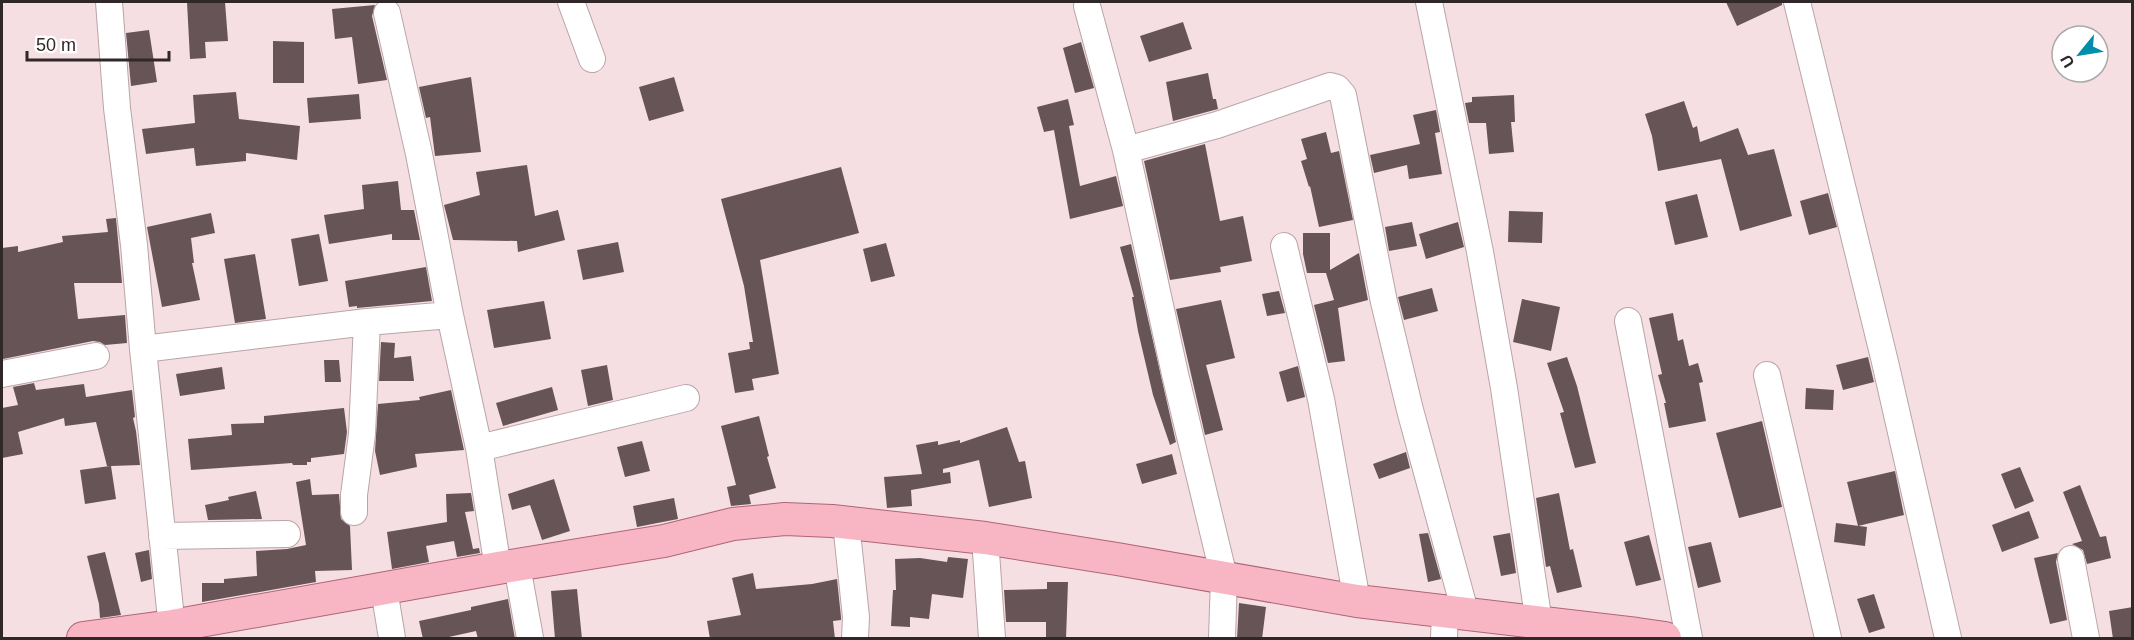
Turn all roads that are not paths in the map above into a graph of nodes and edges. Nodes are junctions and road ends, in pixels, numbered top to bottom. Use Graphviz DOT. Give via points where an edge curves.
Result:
graph roads {
  1 [pos="109,2"];
  2 [pos="571,2"];
  3 [pos="1429,2"];
  4 [pos="1797,2"];
  5 [pos="1087,6"];
  6 [pos="387,13"];
  7 [pos="592,59"];
  8 [pos="1126,150"];
  9 [pos="1284,246"];
  10 [pos="450,315"];
  11 [pos="1628,321"];
  12 [pos="367,322"];
  13 [pos="143,349"];
  14 [pos="96,356"];
  15 [pos="2,374"];
  16 [pos="1767,375"];
  17 [pos="686,398"];
  18 [pos="479,448"];
  19 [pos="354,512"];
  20 [pos="846,523"];
  21 [pos="287,534"];
  22 [pos="162,536"];
  23 [pos="985,538"];
  24 [pos="2071,559"];
  25 [pos="507,567"];
  26 [pos="1224,577"];
  27 [pos="384,589"];
  28 [pos="1357,601"];
  29 [pos="1452,621"];
  30 [pos="1539,623"];
  31 [pos="172,632"];
  32 [pos="1646,637"];
  33 [pos="83,639"];
  34 [pos="392,639"];
  35 [pos="530,639"];
  36 [pos="855,639"];
  37 [pos="992,639"];
  38 [pos="1222,639"];
  39 [pos="1689,639"];
  40 [pos="1828,639"];
  41 [pos="1948,639"];
  42 [pos="2086,639"];
  1 -- 13 [label="street"];
  2 -- 7 [label="street"];
  3 -- 30 [label="street" via="1480,252"];
  4 -- 41 [label="street"];
  5 -- 8 [label="street"];
  6 -- 10 [label="street"];
  8 -- 26 [label="street"];
  8 -- 29 [label="street" via="1217,125 1330,86 1343,95"];
  9 -- 28 [label="street" via="1321,399"];
  10 -- 12 [label="street"];
  10 -- 18 [label="street"];
  11 -- 39 [label="street"];
  12 -- 13 [label="street"];
  12 -- 19 [label="street"];
  13 -- 22 [label="street"];
  14 -- 15 [label="street"];
  16 -- 40 [label="street"];
  17 -- 18 [label="street"];
  18 -- 25 [label="street"];
  20 -- 23 [label="main road"];
  20 -- 25 [label="main road" via="785,519 733,524 664,541"];
  20 -- 36 [label="street"];
  21 -- 22 [label="street"];
  22 -- 31 [label="street"];
  23 -- 26 [label="main road"];
  23 -- 37 [label="street"];
  24 -- 42 [label="street"];
  25 -- 27 [label="main road"];
  25 -- 35 [label="street"];
  26 -- 28 [label="main road"];
  26 -- 38 [label="street"];
  27 -- 31 [label="main road"];
  27 -- 34 [label="street"];
  28 -- 29 [label="main road"];
  29 -- 30 [label="main road"];
  30 -- 32 [label="main road"];
  31 -- 33 [label="main road"];
}
